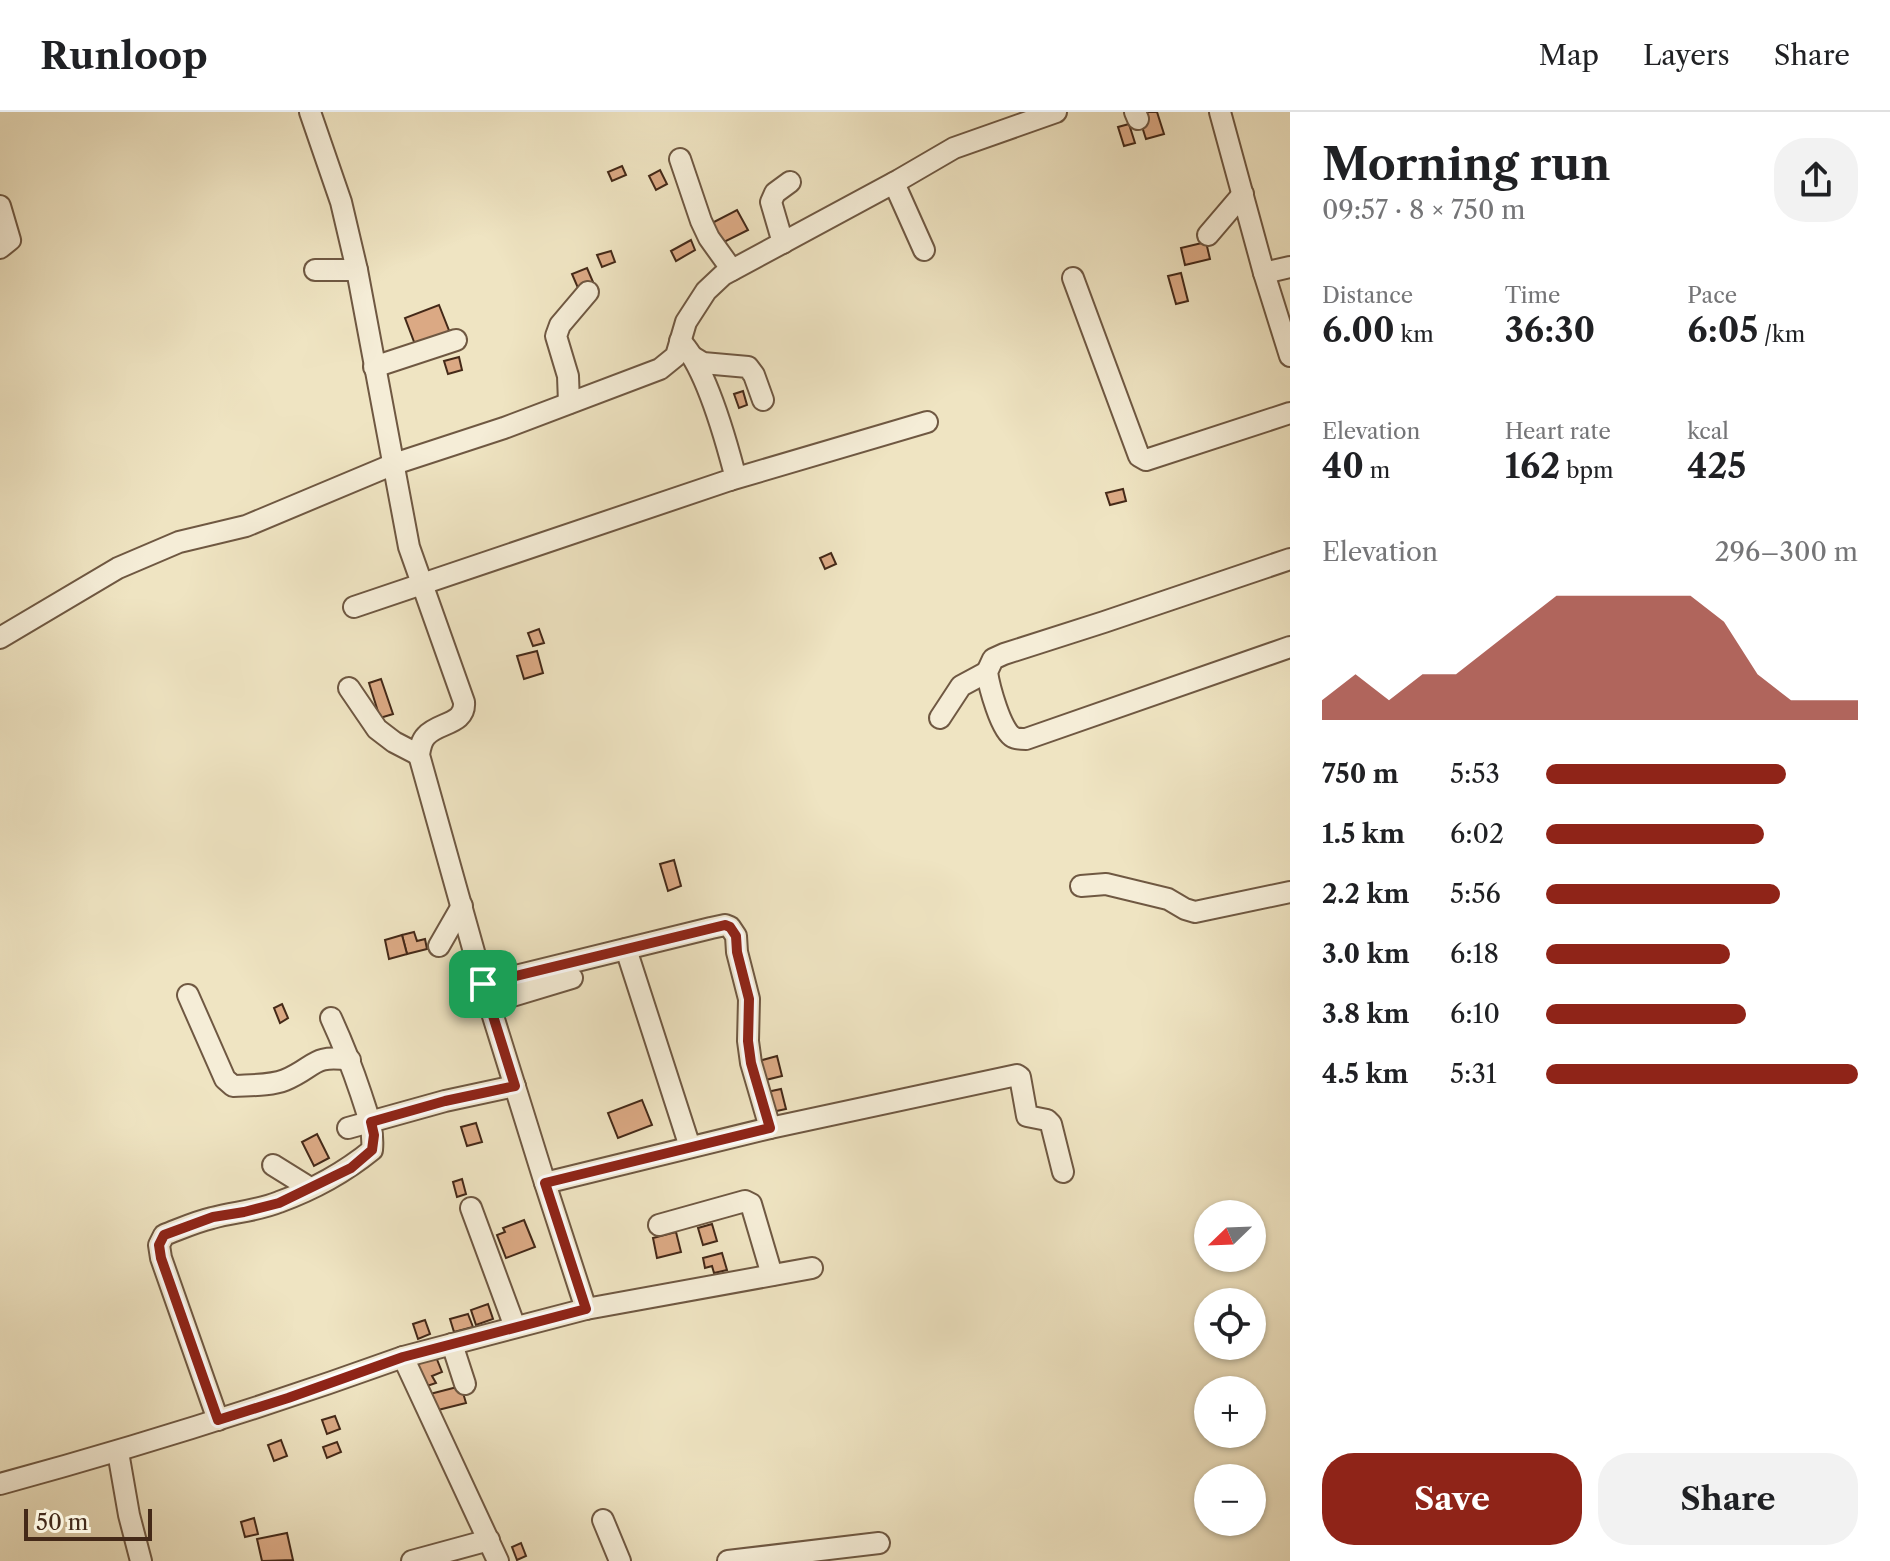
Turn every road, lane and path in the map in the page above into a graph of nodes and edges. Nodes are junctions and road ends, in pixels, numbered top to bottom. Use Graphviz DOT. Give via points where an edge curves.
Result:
graph roads {
  1 [pos="310,112"];
  2 [pos="1056,112"];
  3 [pos="1220,112"];
  4 [pos="680,159"];
  5 [pos="790,182"];
  6 [pos="894,183"];
  7 [pos="1243,194"];
  8 [pos="0,206"];
  9 [pos="1208,235"];
  10 [pos="783,243"];
  11 [pos="0,248"];
  12 [pos="924,250"];
  13 [pos="1290,267"];
  14 [pos="315,270"];
  15 [pos="357,270"];
  16 [pos="732,270"];
  17 [pos="1264,273"];
  18 [pos="1073,278"];
  19 [pos="588,292"];
  20 [pos="456,340"];
  21 [pos="687,349"];
  22 [pos="1290,356"];
  23 [pos="374,367"];
  24 [pos="763,400"];
  25 [pos="569,403"];
  26 [pos="1290,413"];
  27 [pos="927,422"];
  28 [pos="394,464"];
  29 [pos="730,480"];
  30 [pos="1290,559"];
  31 [pos="422,585"];
  32 [pos="354,607"];
  33 [pos="0,638"];
  34 [pos="1290,647"];
  35 [pos="987,672"];
  36 [pos="349,688"];
  37 [pos="940,718"];
  38 [pos="419,755"];
  39 [pos="1081,886"];
  40 [pos="1290,892"];
  41 [pos="462,906"];
  42 [pos="439,946"];
  43 [pos="626,949"];
  44 [pos="572,978"];
  45 [pos="486,994"];
  46 [pos="188,995"];
  47 [pos="331,1018"];
  48 [pos="350,1060"];
  49 [pos="515,1086"];
  50 [pos="371,1122"];
  51 [pos="348,1128"];
  52 [pos="770,1128"];
  53 [pos="690,1147"];
  54 [pos="273,1165"];
  55 [pos="1063,1172"];
  56 [pos="545,1183"];
  57 [pos="310,1188"];
  58 [pos="471,1208"];
  59 [pos="659,1225"];
  60 [pos="812,1268"];
  61 [pos="772,1275"];
  62 [pos="586,1309"];
  63 [pos="515,1327"];
  64 [pos="452,1344"];
  65 [pos="403,1357"];
  66 [pos="465,1384"];
  67 [pos="218,1420"];
  68 [pos="118,1452"];
  69 [pos="0,1484"];
  70 [pos="603,1520"];
  71 [pos="489,1540"];
  72 [pos="879,1543"];
  73 [pos="141,1561"];
  74 [pos="412,1561"];
  75 [pos="498,1561"];
  76 [pos="620,1561"];
  77 [pos="728,1561"];
  1 -- 15 [label="street" via="341,202"];
  2 -- 6 [label="street" via="954,148"];
  3 -- 7 [label="street"];
  4 -- 16 [label="street" via="705,230"];
  5 -- 10 [label="street" via="771,202"];
  6 -- 10 [label="street"];
  6 -- 12 [label="street"];
  7 -- 9 [label="street"];
  7 -- 17 [label="street"];
  8 -- 11 [label="street" via="10,240"];
  10 -- 16 [label="street"];
  13 -- 17 [label="street"];
  14 -- 15 [label="street"];
  15 -- 23 [label="street"];
  16 -- 21 [label="street" via="706,291 686,322"];
  17 -- 22 [label="street"];
  18 -- 26 [label="street" via="1139,456 1146,460"];
  19 -- 25 [label="street" via="556,336 568,376"];
  20 -- 23 [label="street"];
  21 -- 24 [label="street" via="703,363 748,367"];
  21 -- 25 [label="street" via="660,369"];
  21 -- 29 [label="street" via="705,381 731,458"];
  23 -- 28 [label="street"];
  25 -- 28 [label="street"];
  27 -- 29 [label="street"];
  28 -- 31 [label="street" via="409,547"];
  28 -- 33 [label="street" via="246,526 179,542 118,568"];
  29 -- 31 [label="street"];
  30 -- 35 [label="street" via="1004,654 993,659"];
  31 -- 32 [label="street"];
  31 -- 38 [label="street" via="465,710 426,735"];
  34 -- 35 [label="street" via="1026,739 1011,736 1002,721"];
  35 -- 37 [label="street" via="961,686"];
  36 -- 38 [label="street" via="377,729"];
  38 -- 41 [label="street"];
  39 -- 40 [label="street" via="1106,884 1168,899 1195,912"];
  41 -- 42 [label="street"];
  41 -- 45 [label="street"];
  43 -- 45 [label="street"];
  43 -- 52 [label="street" via="730,927 749,999 751,1063"];
  43 -- 53 [label="street"];
  44 -- 45 [label="street"];
  45 -- 49 [label="street"];
  46 -- 48 [label="street" via="225,1079 233,1086 282,1081 319,1059"];
  47 -- 48 [label="street"];
  48 -- 50 [label="street"];
  49 -- 50 [label="street"];
  49 -- 56 [label="street"];
  50 -- 51 [label="street"];
  50 -- 57 [label="street" via="372,1150 351,1168"];
  52 -- 53 [label="street"];
  52 -- 55 [label="street" via="1017,1075 1027,1116 1051,1124"];
  53 -- 56 [label="street"];
  54 -- 57 [label="street"];
  56 -- 62 [label="street"];
  57 -- 67 [label="street" via="279,1203 191,1224 164,1235 159,1245"];
  58 -- 63 [label="street"];
  59 -- 61 [label="street" via="745,1201 751,1204"];
  60 -- 61 [label="street"];
  61 -- 62 [label="street"];
  62 -- 63 [label="street"];
  63 -- 64 [label="street"];
  64 -- 65 [label="street"];
  64 -- 66 [label="street"];
  65 -- 67 [label="street"];
  65 -- 71 [label="street"];
  67 -- 68 [label="street"];
  68 -- 69 [label="street"];
  68 -- 73 [label="street"];
  70 -- 76 [label="street"];
  71 -- 74 [label="street"];
  71 -- 75 [label="street"];
  72 -- 77 [label="street"];
}
